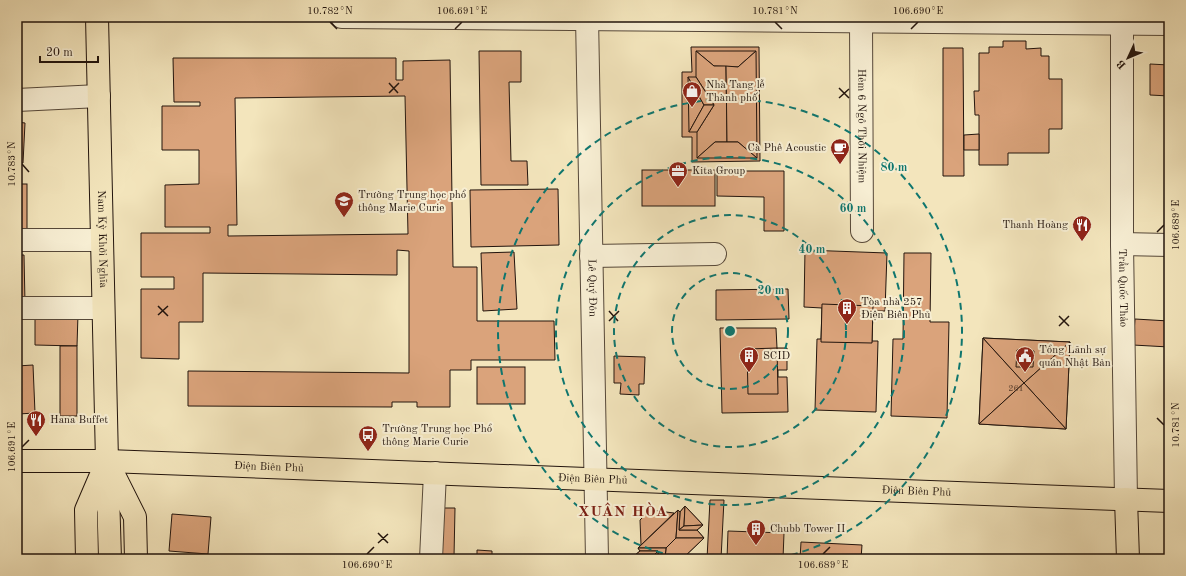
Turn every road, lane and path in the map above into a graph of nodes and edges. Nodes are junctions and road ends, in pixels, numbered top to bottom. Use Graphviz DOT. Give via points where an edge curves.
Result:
graph roads {
  1 [pos="97,17"];
  2 [pos="342,17"];
  3 [pos="392,17"];
  4 [pos="424,17"];
  5 [pos="587,18"];
  6 [pos="729,18"];
  7 [pos="772,19"];
  8 [pos="1122,20"];
  9 [pos="860,21"];
  10 [pos="1169,24"];
  11 [pos="99,96"];
  12 [pos="17,100"];
  13 [pos="862,231"];
  14 [pos="17,240"];
  15 [pos="102,240"];
  16 [pos="1122,244"];
  17 [pos="1169,245"];
  18 [pos="715,254"];
  19 [pos="591,256"];
  20 [pos="17,308"];
  21 [pos="103,308"];
  22 [pos="106,461"];
  23 [pos="17,462"];
  24 [pos="435,473"];
  25 [pos="595,479"];
  26 [pos="1126,500"];
  27 [pos="1169,501"];
  28 [pos="87,559"];
  29 [pos="110,559"];
  30 [pos="136,559"];
  31 [pos="431,559"];
  32 [pos="597,559"];
  33 [pos="1128,559"];
  1 -- 11 [label="main road, Nam Kỳ Khởi Nghĩa"];
  2 -- 3 [label="street"];
  3 -- 4 [label="street"];
  4 -- 5 [label="street"];
  5 -- 6 [label="street"];
  5 -- 19 [label="street, Lê Quý Đôn"];
  6 -- 7 [label="street"];
  7 -- 9 [label="street"];
  8 -- 9 [label="street"];
  8 -- 10 [label="street"];
  8 -- 16 [label="street, Trần Quốc Thảo"];
  9 -- 13 [label="street, Hẻm 6 Ngô Thời Nhiệm"];
  11 -- 12 [label="street"];
  11 -- 15 [label="main road, Nam Kỳ Khởi Nghĩa"];
  14 -- 15 [label="street"];
  15 -- 21 [label="main road, Nam Kỳ Khởi Nghĩa"];
  16 -- 17 [label="street"];
  16 -- 26 [label="street, Trần Quốc Thảo"];
  18 -- 19 [label="street"];
  19 -- 25 [label="street, Lê Quý Đôn"];
  20 -- 21 [label="street"];
  21 -- 22 [label="main road, Nam Kỳ Khởi Nghĩa"];
  22 -- 23 [label="main road, Điện Biên Phủ"];
  22 -- 24 [label="main road, Điện Biên Phủ"];
  22 -- 28 [label="main road, Nam Kỳ Khởi Nghĩa" via="86,510"];
  22 -- 29 [label="main road, Nam Kỳ Khởi Nghĩa"];
  22 -- 30 [label="main road, Nam Kỳ Khởi Nghĩa" via="135,517"];
  24 -- 25 [label="main road, Điện Biên Phủ"];
  24 -- 31 [label="street"];
  25 -- 26 [label="main road, Điện Biên Phủ"];
  25 -- 32 [label="street, Lê Quý Đôn"];
  26 -- 27 [label="main road, Điện Biên Phủ"];
  26 -- 33 [label="main road, Trần Quốc Thảo"];
}
